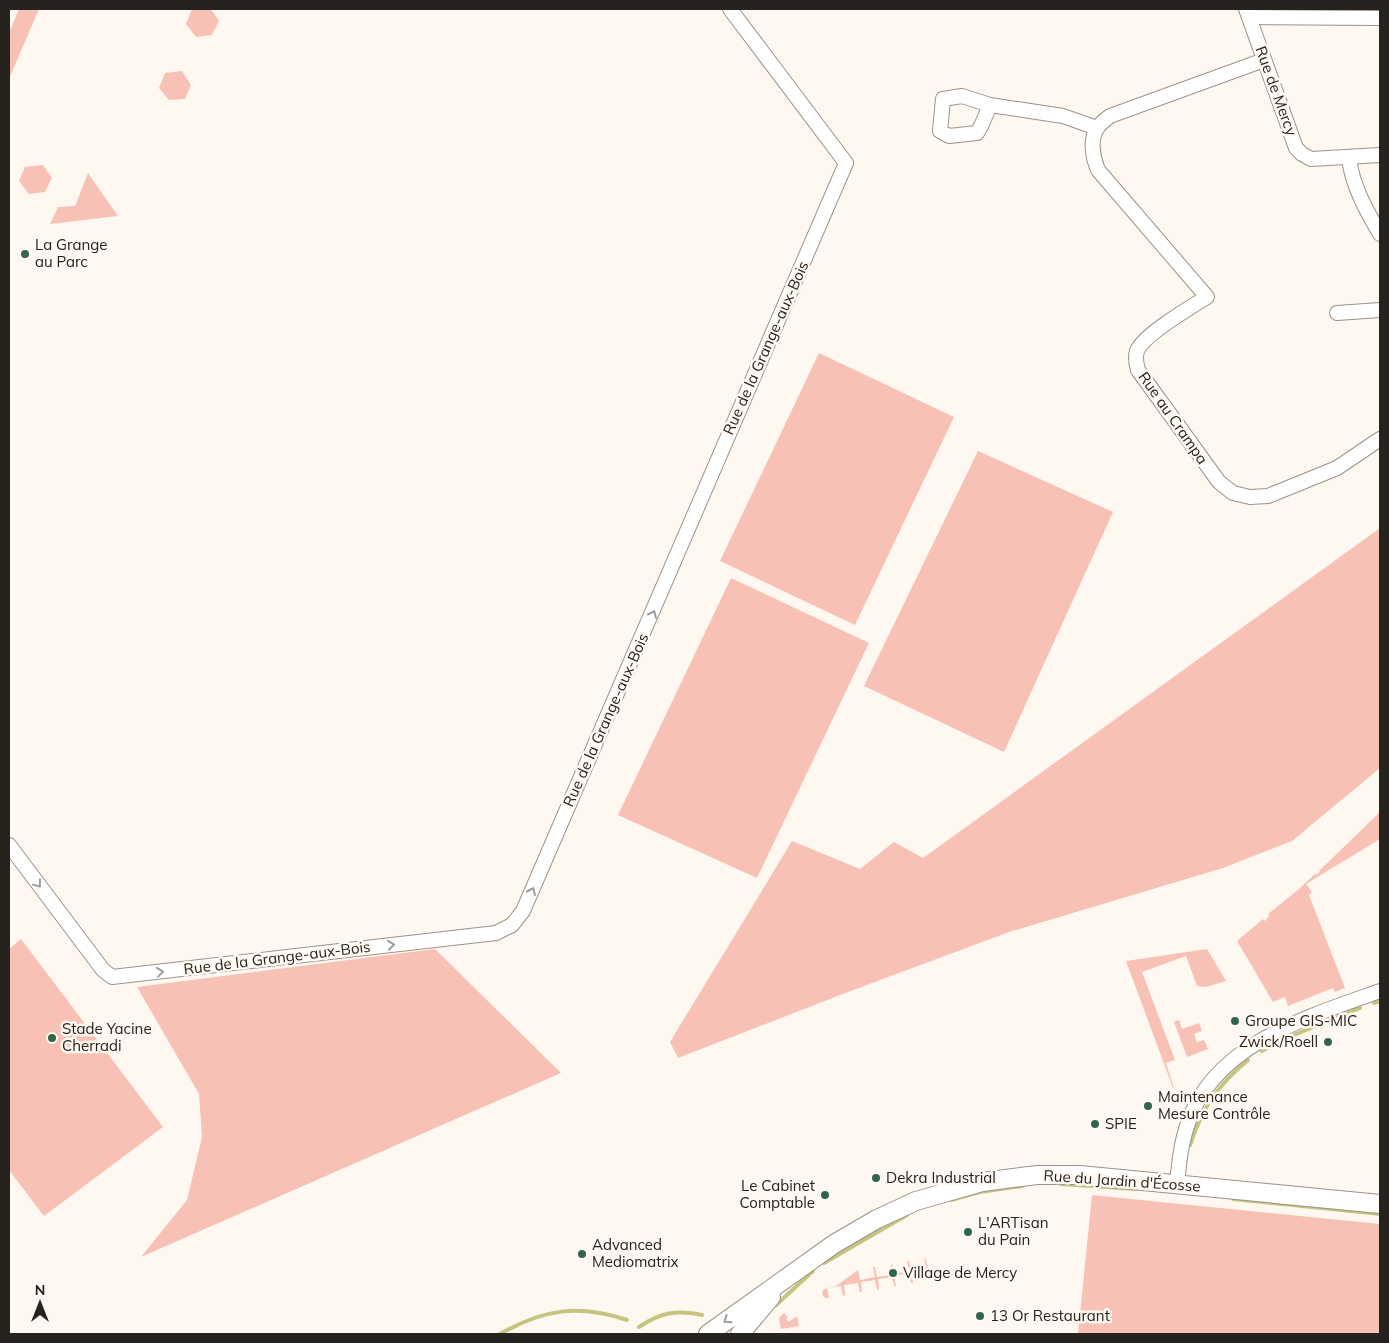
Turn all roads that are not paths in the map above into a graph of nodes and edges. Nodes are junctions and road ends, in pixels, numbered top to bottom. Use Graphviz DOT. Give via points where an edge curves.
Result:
graph roads {
  1 [pos="730,9"];
  2 [pos="1247,13"];
  3 [pos="1380,18"];
  4 [pos="1264,60"];
  5 [pos="990,105"];
  6 [pos="1097,128"];
  7 [pos="1380,155"];
  8 [pos="1349,158"];
  9 [pos="1380,234"];
  10 [pos="1380,310"];
  11 [pos="1337,313"];
  12 [pos="1380,439"];
  13 [pos="9,845"];
  14 [pos="1380,991"];
  15 [pos="1177,1184"];
  16 [pos="1380,1204"];
  17 [pos="795,1271"];
  18 [pos="708,1334"];
  19 [pos="740,1334"];
  13 -- 1 [label="street, Rue de la Grange-aux-Bois, one-way" via="103,970 112,977 496,933 512,925 523,911 846,163"];
  2 -- 3 [label="street"];
  2 -- 4 [label="street, Rue de Mercy"];
  4 -- 6 [label="street" via="1110,116"];
  4 -- 8 [label="street, Rue de Mercy" via="1296,148 1311,158"];
  5 -- 6 [label="street" via="1063,116"];
  6 -- 12 [label="street, Rue au Crampa" via="1093,158 1098,170 1207,297 1144,339 1135,359 1138,370 1219,482 1233,493 1250,497 1268,496 1338,468"];
  7 -- 8 [label="street, Rue de Mercy"];
  8 -- 9 [label="street" via="1351,174"];
  10 -- 11 [label="street"];
  14 -- 15 [label="street" via="1306,1018 1273,1034 1230,1062 1200,1099 1189,1121"];
  15 -- 16 [label="street, Rue du Jardin d'Écosse"];
  15 -- 17 [label="street, Rue du Jardin d'Écosse" via="1080,1175 1022,1176 982,1182 911,1203 877,1219"];
  17 -- 18 [label="street, Rue du Jardin d'Écosse, one-way"];
  17 -- 19 [label="street, Rue du Jardin d'Écosse"];
}
